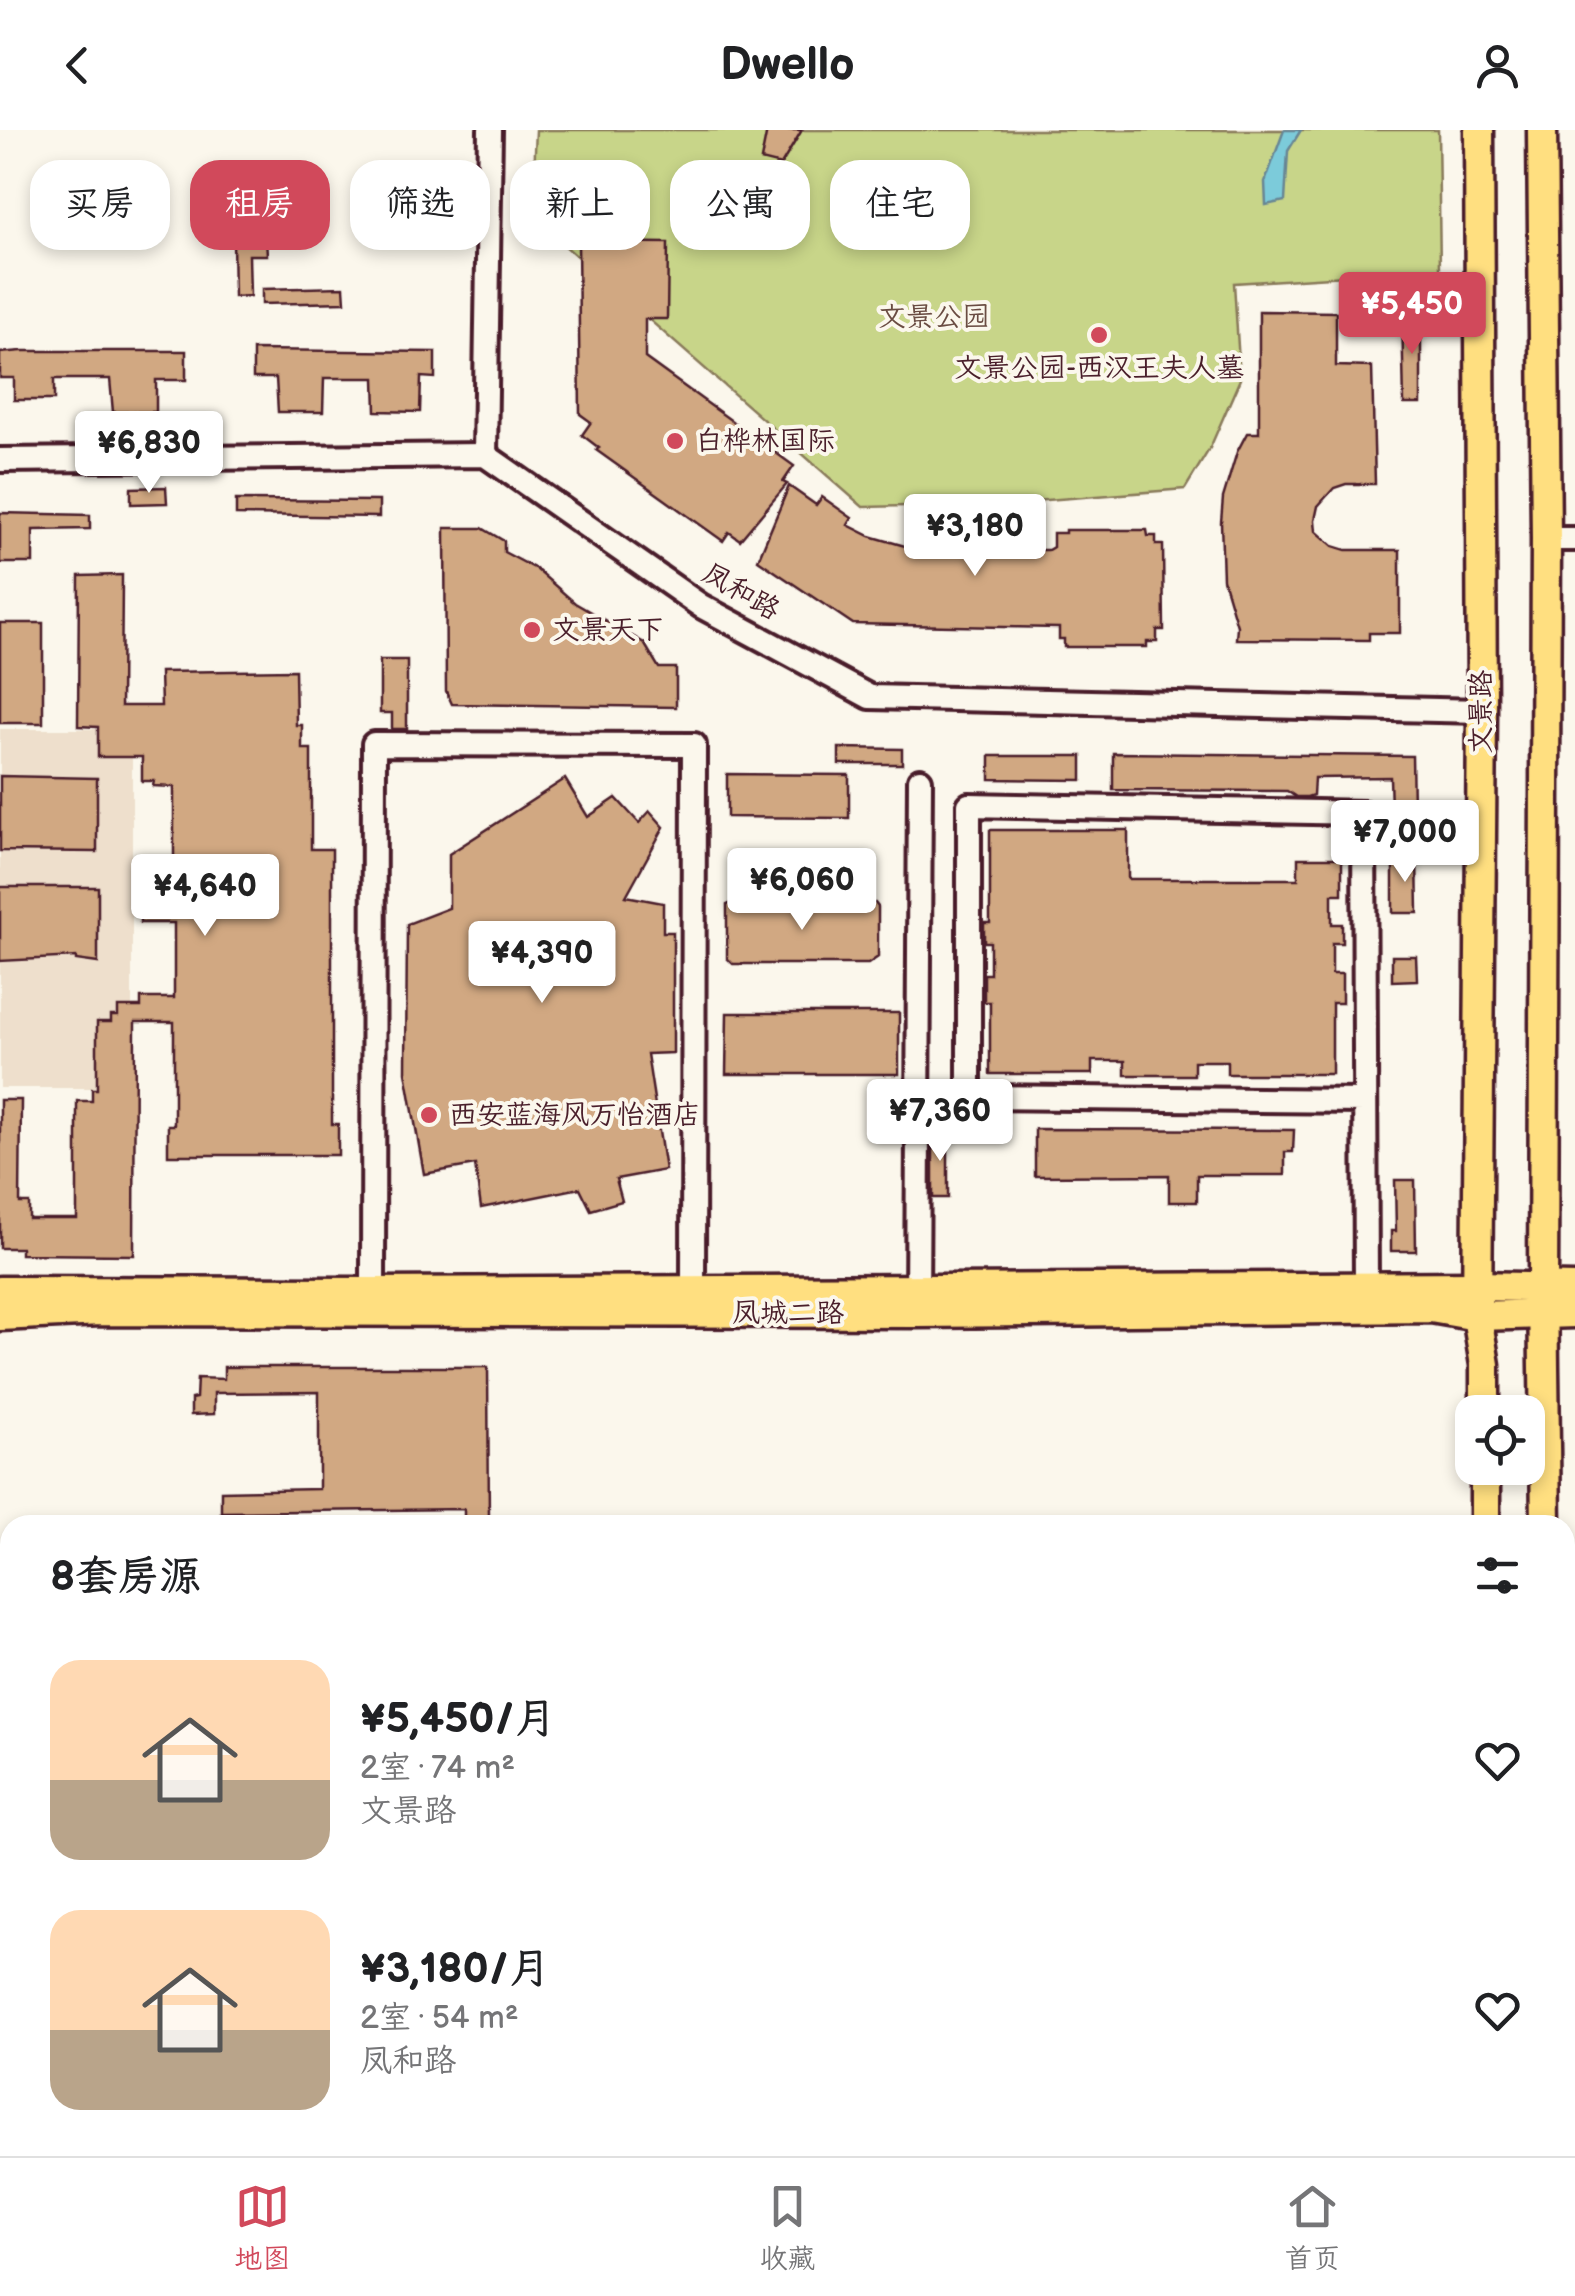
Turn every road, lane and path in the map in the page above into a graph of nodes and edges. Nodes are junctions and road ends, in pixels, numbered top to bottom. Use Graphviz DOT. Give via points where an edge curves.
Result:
graph roads {
  1 [pos="490,130"];
  2 [pos="1479,130"];
  3 [pos="1542,130"];
  4 [pos="485,455"];
  5 [pos="0,460"];
  6 [pos="1561,539"];
  7 [pos="1482,711"];
  8 [pos="920,780"];
  9 [pos="1365,1101"];
  10 [pos="1366,1286"];
  11 [pos="1478,1286"];
  12 [pos="1575,1288"];
  13 [pos="0,1291"];
  14 [pos="693,1291"];
  15 [pos="373,1292"];
  16 [pos="1544,1300"];
  17 [pos="917,1301"];
  18 [pos="1575,1312"];
  19 [pos="0,1316"];
  20 [pos="1477,1316"];
  21 [pos="1485,1395"];
  22 [pos="1485,1485"];
  23 [pos="1485,1515"];
  24 [pos="1546,1515"];
  1 -- 4 [label="street"];
  2 -- 7 [label="main road, 文景路"];
  3 -- 6 [label="main road"];
  4 -- 5 [label="street"];
  4 -- 7 [label="street, 凤和路" via="700,606 870,696"];
  6 -- 16 [label="main road"];
  7 -- 11 [label="main road, 文景路"];
  8 -- 17 [label="street"];
  9 -- 9 [label="street" via="1364,812 969,805 969,1097"];
  9 -- 10 [label="street"];
  10 -- 11 [label="main road, 凤城二路"];
  10 -- 17 [label="main road, 凤城二路"];
  11 -- 16 [label="main road, 凤城二路"];
  11 -- 20 [label="main road, 文景路"];
  12 -- 16 [label="main road, 凤城二路"];
  13 -- 15 [label="main road, 凤城二路"];
  14 -- 15 [label="main road, 凤城二路"];
  14 -- 15 [label="street" via="694,745 374,744"];
  14 -- 17 [label="main road, 凤城二路"];
  16 -- 18 [label="main road, 凤城二路"];
  16 -- 20 [label="main road, 凤城二路"];
  16 -- 24 [label="main road"];
  17 -- 19 [label="main road, 凤城二路"];
  17 -- 20 [label="main road, 凤城二路" via="1431,1308"];
  20 -- 21 [label="main road, 文景路"];
  22 -- 23 [label="main road"];
}
